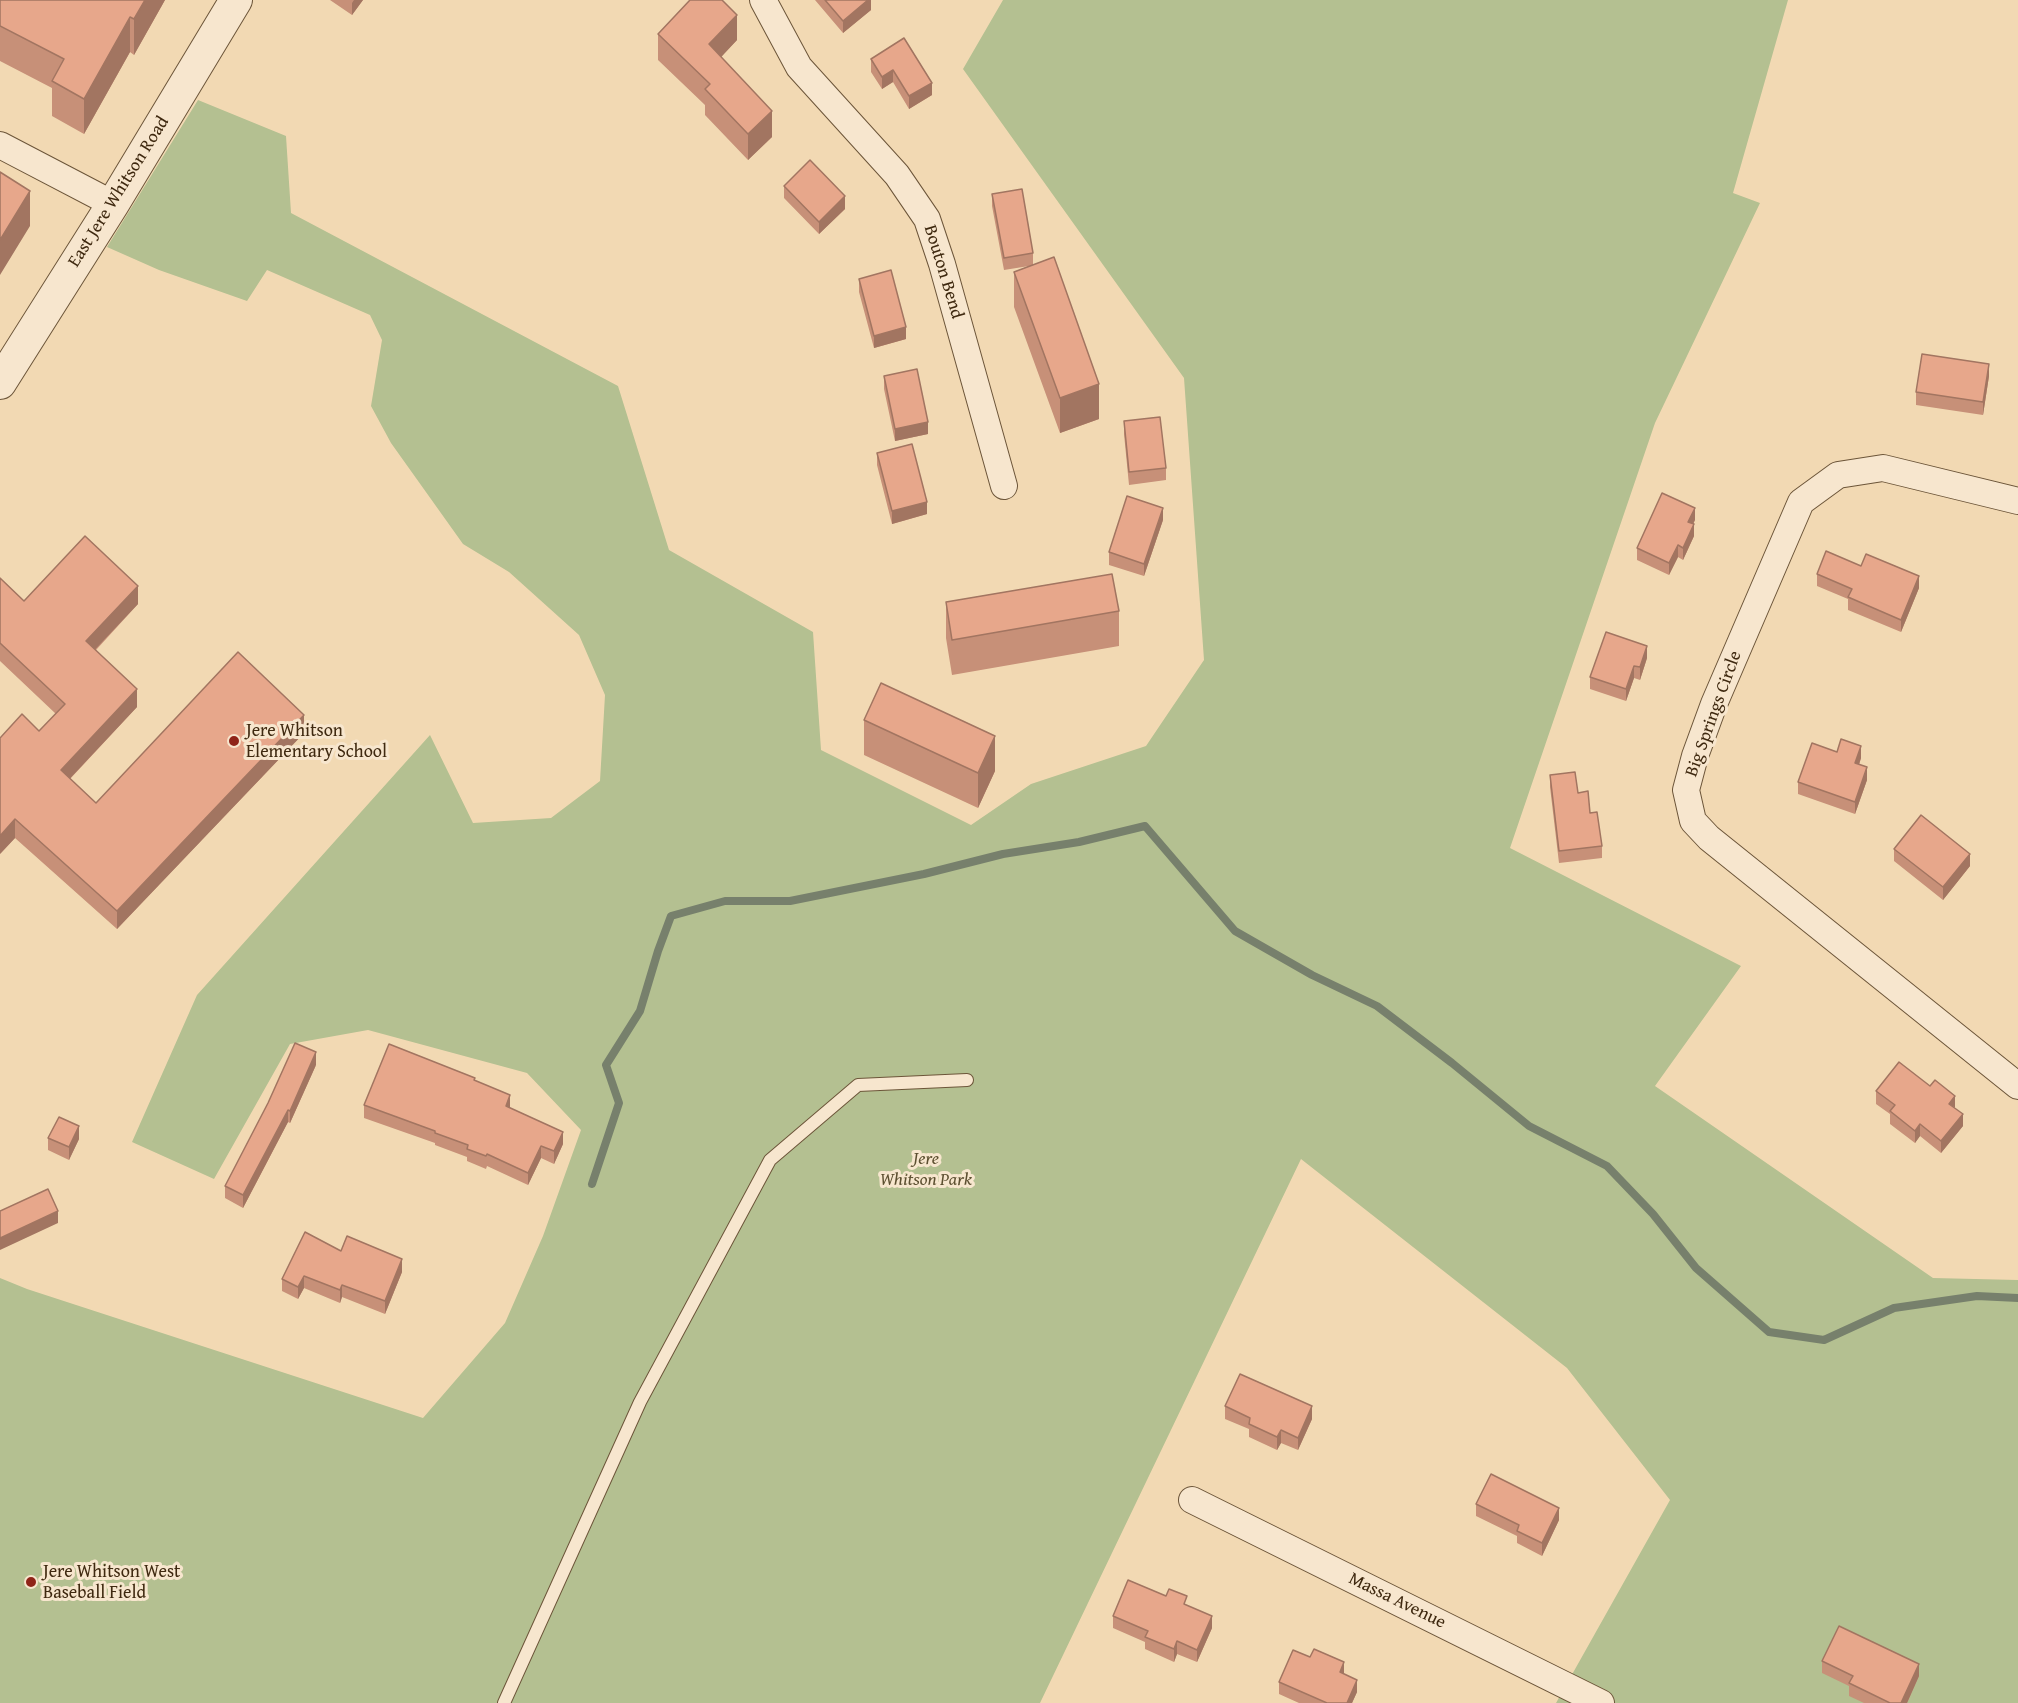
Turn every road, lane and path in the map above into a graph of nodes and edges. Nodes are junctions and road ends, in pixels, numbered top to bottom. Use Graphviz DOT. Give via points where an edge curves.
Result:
graph roads {
  1 [pos="236,0"];
  2 [pos="763,0"];
  3 [pos="0,145"];
  4 [pos="113,204"];
  5 [pos="0,383"];
  6 [pos="1004,486"];
  7 [pos="2018,501"];
  8 [pos="967,1080"];
  9 [pos="2018,1086"];
  10 [pos="1192,1500"];
  11 [pos="504,1703"];
  12 [pos="1601,1703"];
  1 -- 4 [label="street, East Jere Whitson Road"];
  2 -- 6 [label="street, Bouton Bend" via="799,67 897,175 927,219"];
  3 -- 4 [label="street"];
  4 -- 5 [label="street, East Jere Whitson Road"];
  7 -- 9 [label="street, Big Springs Circle" via="1883,468 1838,475 1801,502 1714,704 1686,790 1693,821 1709,838"];
  8 -- 11 [label="lane" via="858,1085 770,1161 640,1402"];
  10 -- 12 [label="street, Massa Avenue"];
}
